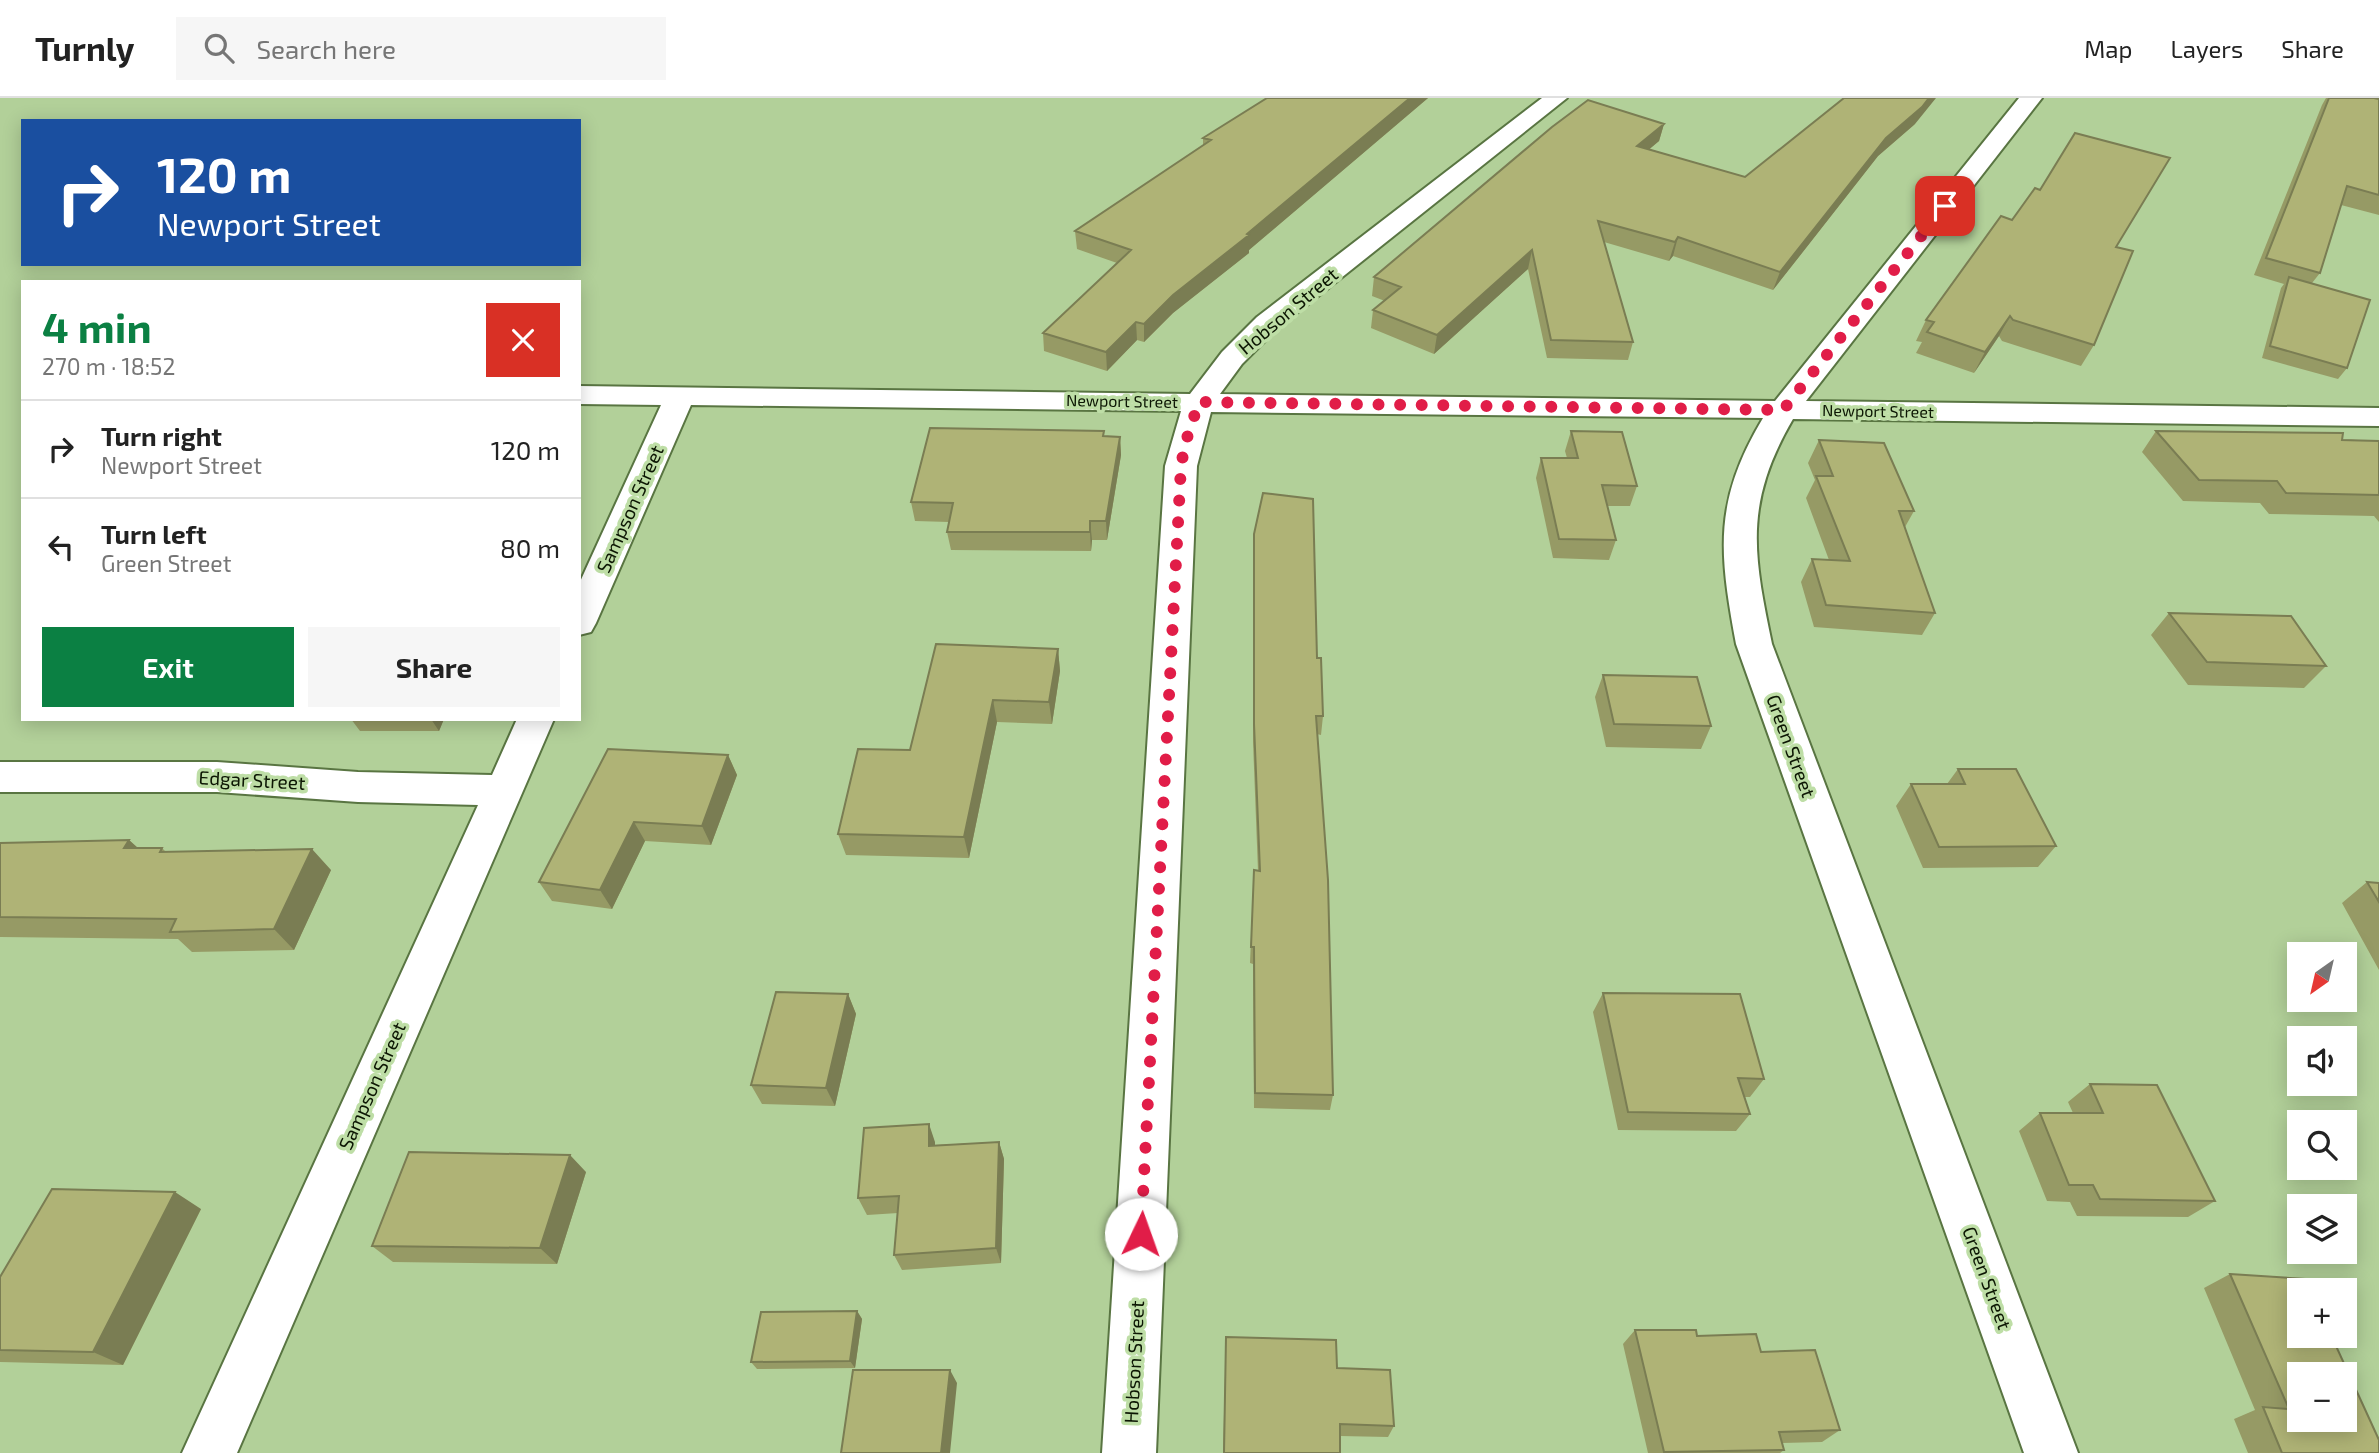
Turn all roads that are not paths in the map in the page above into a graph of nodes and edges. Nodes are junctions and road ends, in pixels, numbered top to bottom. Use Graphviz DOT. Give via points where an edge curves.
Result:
graph roads {
  1 [pos="1556,98"];
  2 [pos="2031,98"];
  3 [pos="581,395"];
  4 [pos="680,396"];
  5 [pos="1199,402"];
  6 [pos="1783,410"];
  7 [pos="2379,417"];
  8 [pos="581,619"];
  9 [pos="535,721"];
  10 [pos="0,777"];
  11 [pos="504,790"];
  12 [pos="209,1453"];
  13 [pos="1129,1453"];
  14 [pos="2051,1453"];
  1 -- 5 [label="street, Hobson Street" via="1267,323 1232,358"];
  2 -- 6 [label="street, Green Street"];
  3 -- 4 [label="street, Newport Street"];
  4 -- 5 [label="street, Newport Street"];
  4 -- 8 [label="street, Sampson Street"];
  5 -- 6 [label="street, Newport Street"];
  5 -- 13 [label="street, Hobson Street" via="1181,466"];
  6 -- 7 [label="street, Newport Street"];
  6 -- 14 [label="street, Green Street" via="1749,470 1738,528 1739,562 1754,644"];
  9 -- 11 [label="street, Sampson Street"];
  10 -- 11 [label="street, Edgar Street" via="218,777 358,787"];
  11 -- 12 [label="street, Sampson Street"];
}
